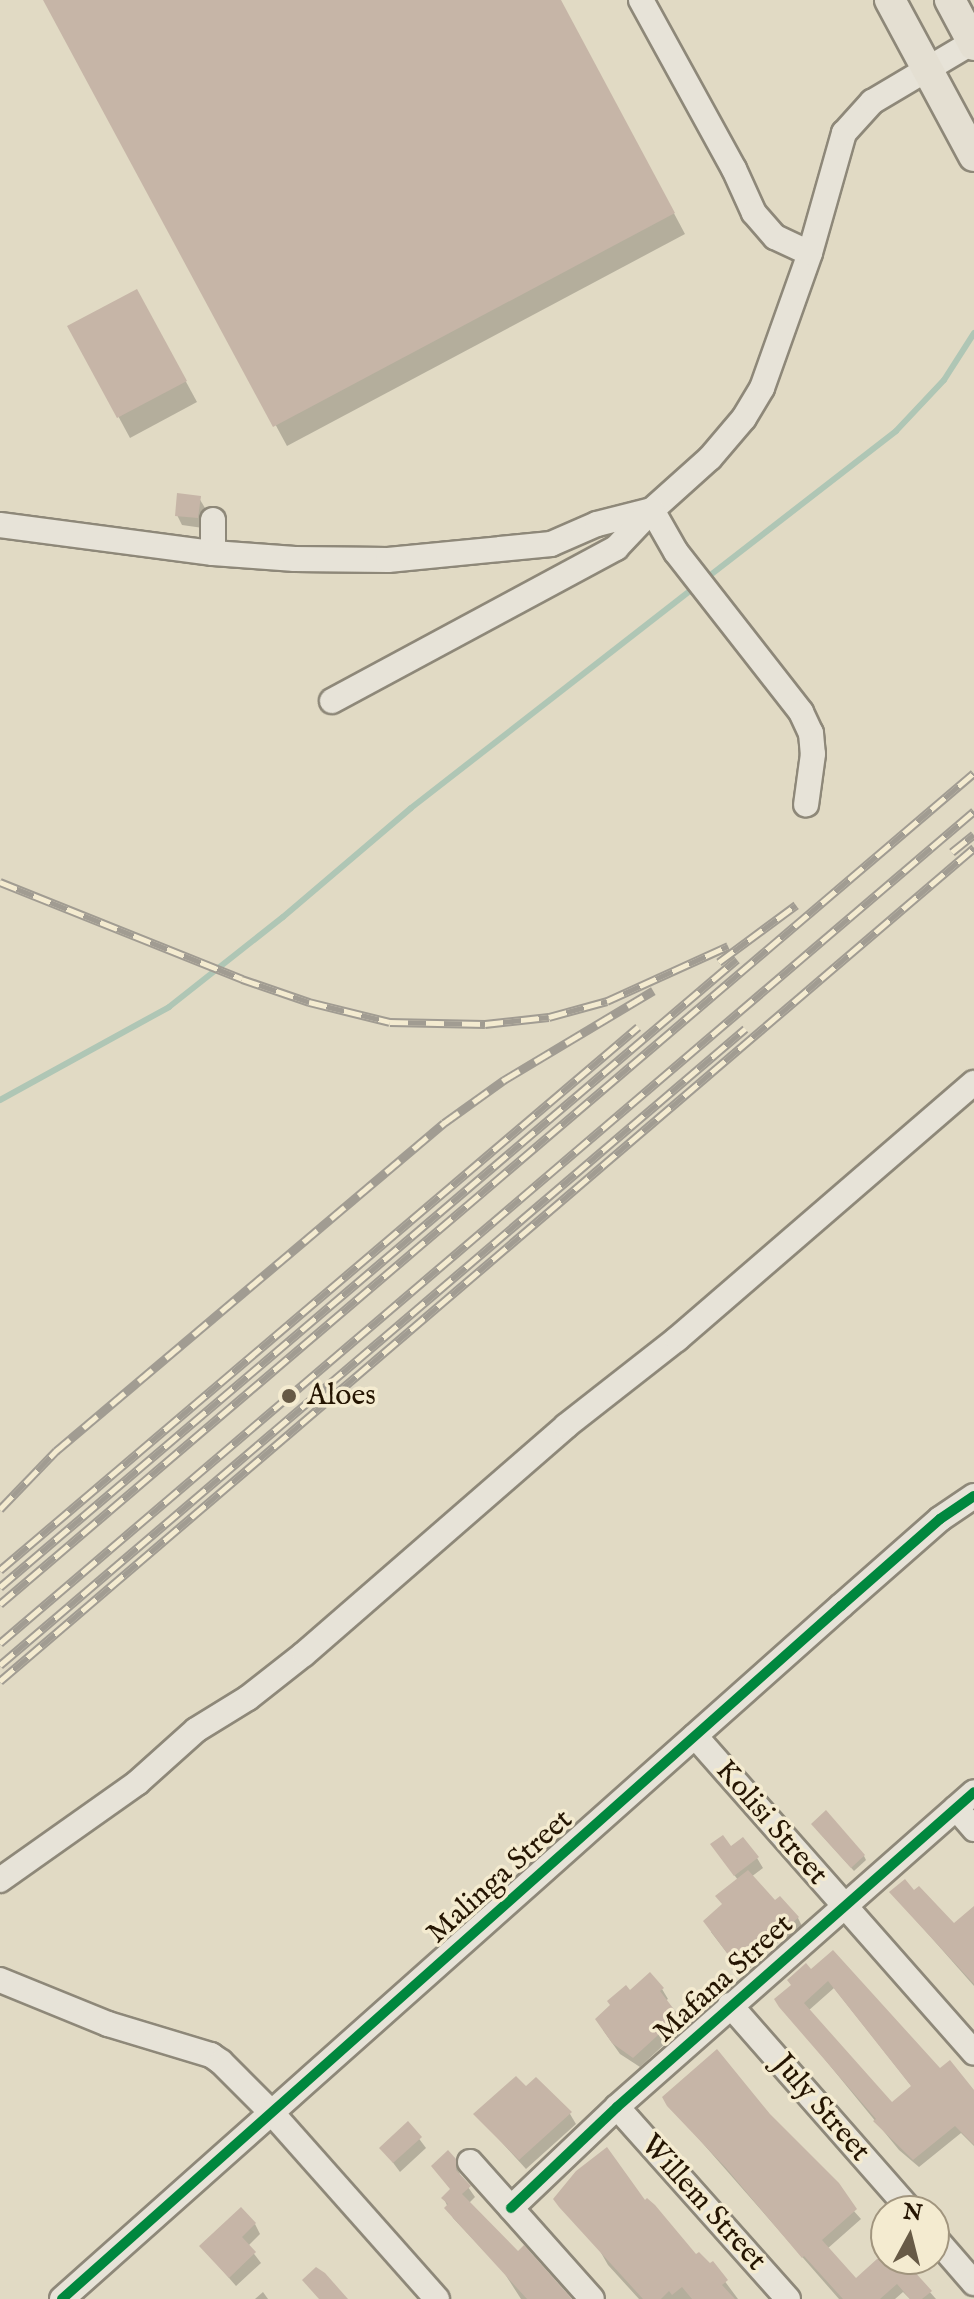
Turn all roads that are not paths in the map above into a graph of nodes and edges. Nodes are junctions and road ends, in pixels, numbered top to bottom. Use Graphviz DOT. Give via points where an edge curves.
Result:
graph roads {
  1 [pos="641,0"];
  2 [pos="890,0"];
  3 [pos="950,0"];
  4 [pos="973,44"];
  5 [pos="928,70"];
  6 [pos="974,156"];
  7 [pos="810,253"];
  8 [pos="652,510"];
  9 [pos="213,520"];
  10 [pos="0,525"];
  11 [pos="213,553"];
  12 [pos="332,701"];
  13 [pos="806,805"];
  14 [pos="974,1083"];
  15 [pos="974,1496"];
  16 [pos="695,1736"];
  17 [pos="965,1800"];
  18 [pos="974,1829"];
  19 [pos="0,1880"];
  20 [pos="842,1905"];
  21 [pos="0,1980"];
  22 [pos="730,2005"];
  23 [pos="974,2053"];
  24 [pos="617,2107"];
  25 [pos="271,2112"];
  26 [pos="470,2162"];
  27 [pos="897,2195"];
  28 [pos="511,2208"];
  29 [pos="950,2255"];
  30 [pos="974,2283"];
  31 [pos="62,2299"];
  32 [pos="437,2299"];
  33 [pos="592,2299"];
  34 [pos="788,2299"];
  1 -- 7 [label="street" via="754,213 775,237"];
  2 -- 5 [label="main road"];
  3 -- 4 [label="main road"];
  4 -- 5 [label="street"];
  5 -- 6 [label="main road"];
  5 -- 7 [label="street" via="872,102 844,133"];
  7 -- 8 [label="street" via="762,388 744,418 710,458"];
  8 -- 11 [label="street" via="597,524 551,544 417,557 295,559"];
  8 -- 12 [label="street" via="616,548"];
  8 -- 13 [label="street" via="676,552 801,712 813,754"];
  9 -- 11 [label="street"];
  10 -- 11 [label="street"];
  14 -- 19 [label="street" via="304,1654"];
  15 -- 16 [label="street, Malinga Street" via="940,1519"];
  16 -- 20 [label="street, Kolisi Street"];
  16 -- 25 [label="street, Malinga Street"];
  17 -- 18 [label="street"];
  17 -- 20 [label="street, Mafana Street"];
  20 -- 22 [label="street, Mafana Street"];
  20 -- 23 [label="street, Kolisi Street"];
  21 -- 25 [label="street" via="108,2024 211,2055"];
  22 -- 24 [label="street, Mafana Street"];
  22 -- 27 [label="street, July Street"];
  24 -- 28 [label="street, Mafana Street"];
  24 -- 34 [label="street, Willem Street"];
  25 -- 31 [label="street, Malinga Street"];
  25 -- 32 [label="street"];
  26 -- 28 [label="street"];
  28 -- 33 [label="street"];
  29 -- 30 [label="street"];
}
